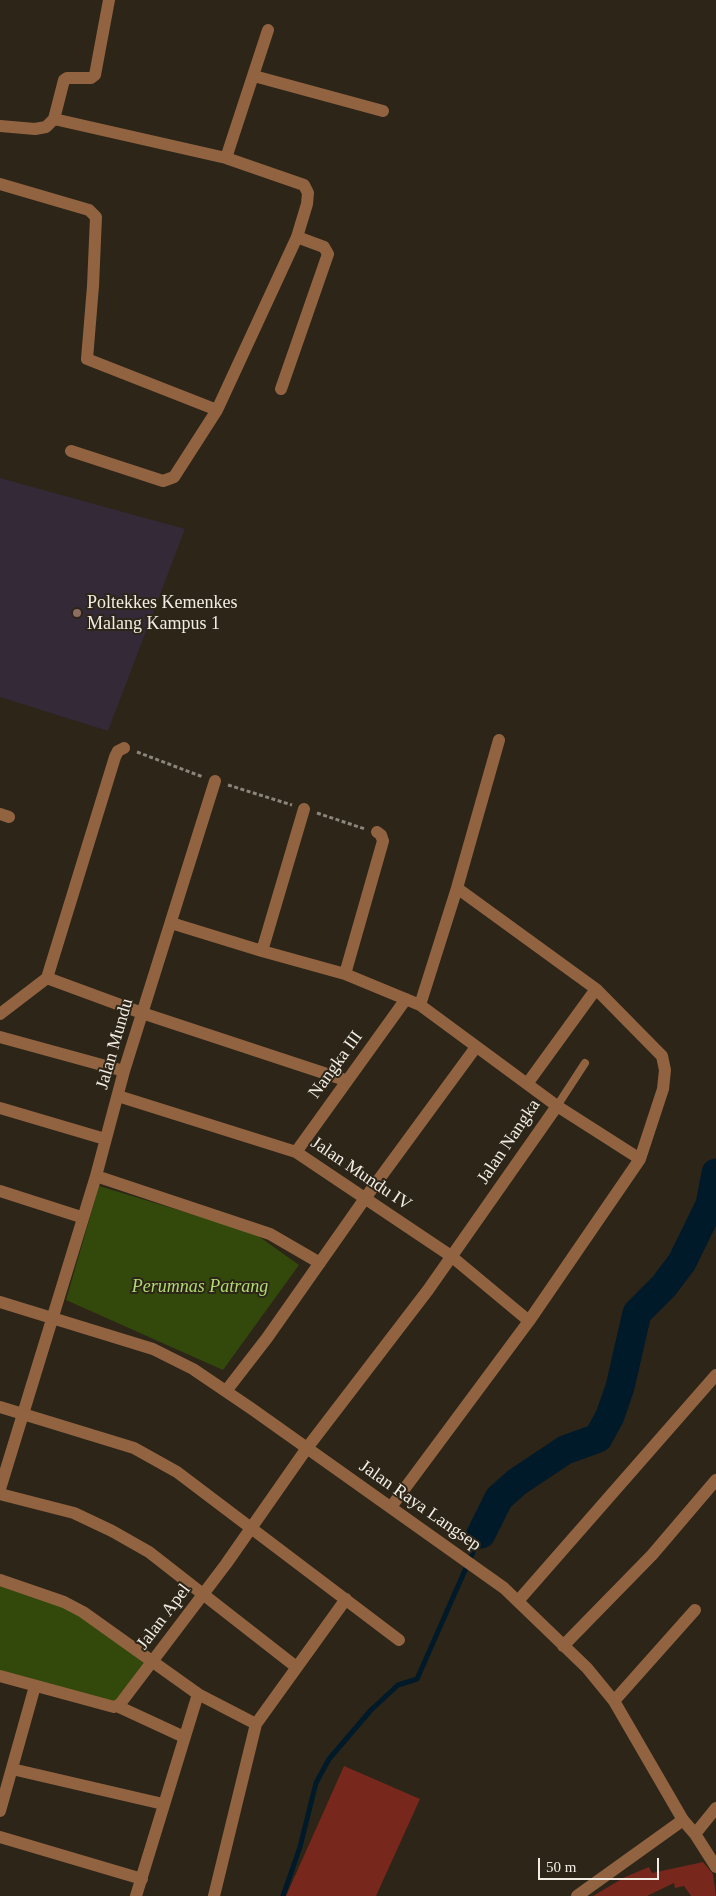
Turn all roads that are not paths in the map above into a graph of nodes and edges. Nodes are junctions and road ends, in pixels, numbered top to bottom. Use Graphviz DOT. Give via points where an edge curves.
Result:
graph roads {
  1 [pos="109,0"];
  2 [pos="268,30"];
  3 [pos="254,76"];
  4 [pos="383,112"];
  5 [pos="54,119"];
  6 [pos="0,126"];
  7 [pos="226,158"];
  8 [pos="0,184"];
  9 [pos="297,237"];
  10 [pos="281,389"];
  11 [pos="217,410"];
  12 [pos="71,451"];
  13 [pos="499,740"];
  14 [pos="124,748"];
  15 [pos="214,781"];
  16 [pos="304,809"];
  17 [pos="377,832"];
  18 [pos="457,888"];
  19 [pos="171,923"];
  20 [pos="262,951"];
  21 [pos="345,974"];
  22 [pos="47,978"];
  23 [pos="596,989"];
  24 [pos="406,999"];
  25 [pos="420,1005"];
  26 [pos="142,1012"];
  27 [pos="0,1014"];
  28 [pos="0,1037"];
  29 [pos="476,1047"];
  30 [pos="586,1063"];
  31 [pos="124,1071"];
  32 [pos="346,1080"];
  33 [pos="527,1084"];
  34 [pos="118,1096"];
  35 [pos="557,1106"];
  36 [pos="0,1108"];
  37 [pos="106,1139"];
  38 [pos="296,1152"];
  39 [pos="640,1159"];
  40 [pos="96,1176"];
  41 [pos="0,1191"];
  42 [pos="366,1197"];
  43 [pos="81,1216"];
  44 [pos="451,1256"];
  45 [pos="320,1263"];
  46 [pos="0,1302"];
  47 [pos="53,1318"];
  48 [pos="529,1321"];
  49 [pos="716,1374"];
  50 [pos="226,1391"];
  51 [pos="0,1407"];
  52 [pos="24,1414"];
  53 [pos="307,1448"];
  54 [pos="716,1480"];
  55 [pos="0,1489"];
  56 [pos="0,1494"];
  57 [pos="391,1507"];
  58 [pos="252,1527"];
  59 [pos="0,1580"];
  60 [pos="204,1594"];
  61 [pos="346,1599"];
  62 [pos="518,1602"];
  63 [pos="695,1610"];
  64 [pos="398,1640"];
  65 [pos="563,1646"];
  66 [pos="153,1661"];
  67 [pos="295,1666"];
  68 [pos="0,1676"];
  69 [pos="35,1686"];
  70 [pos="198,1694"];
  71 [pos="614,1701"];
  72 [pos="117,1706"];
  73 [pos="256,1724"];
  74 [pos="184,1737"];
  75 [pos="12,1769"];
  76 [pos="163,1804"];
  77 [pos="716,1808"];
  78 [pos="0,1811"];
  79 [pos="683,1820"];
  80 [pos="695,1834"];
  81 [pos="0,1837"];
  82 [pos="716,1867"];
  83 [pos="142,1880"];
  84 [pos="136,1896"];
  85 [pos="214,1896"];
  86 [pos="577,1896"];
  1 -- 5 [label="street" via="95,75 64,80"];
  2 -- 3 [label="street"];
  3 -- 4 [label="street"];
  3 -- 7 [label="street"];
  5 -- 6 [label="street" via="46,127 35,129"];
  5 -- 7 [label="street"];
  7 -- 9 [label="street" via="304,185 308,204"];
  8 -- 11 [label="street" via="89,210 96,216 87,359"];
  9 -- 10 [label="street" via="324,247 328,254"];
  9 -- 11 [label="street"];
  11 -- 12 [label="street" via="169,481"];
  13 -- 18 [label="street"];
  14 -- 22 [label="street" via="115,757"];
  15 -- 19 [label="street, Jalan Mundu"];
  16 -- 20 [label="street"];
  17 -- 21 [label="street" via="383,841"];
  18 -- 23 [label="street"];
  18 -- 25 [label="street"];
  19 -- 20 [label="street, Jalan Nangka"];
  19 -- 26 [label="street, Jalan Mundu"];
  20 -- 21 [label="street, Jalan Nangka"];
  21 -- 24 [label="street, Jalan Nangka"];
  22 -- 26 [label="street"];
  22 -- 27 [label="street"];
  23 -- 33 [label="street"];
  23 -- 39 [label="street" via="662,1056 664,1089"];
  24 -- 25 [label="street, Jalan Nangka"];
  24 -- 32 [label="street, Nangka III"];
  25 -- 29 [label="street, Jalan Nangka"];
  26 -- 31 [label="street, Jalan Mundu"];
  26 -- 32 [label="street"];
  28 -- 31 [label="street"];
  29 -- 33 [label="street, Jalan Nangka"];
  29 -- 42 [label="street"];
  30 -- 35 [label="lane"];
  31 -- 34 [label="street, Jalan Mundu"];
  32 -- 38 [label="street, Nangka III"];
  33 -- 35 [label="street, Jalan Nangka"];
  34 -- 37 [label="street, Jalan Mundu"];
  34 -- 38 [label="street, Jalan Mundu IV"];
  35 -- 39 [label="street"];
  35 -- 44 [label="street, Jalan Nangka"];
  36 -- 37 [label="street"];
  37 -- 40 [label="street, Jalan Mundu"];
  38 -- 42 [label="street, Jalan Mundu IV"];
  39 -- 48 [label="street"];
  40 -- 43 [label="street, Jalan Mundu"];
  40 -- 45 [label="street" via="270,1234"];
  41 -- 43 [label="street"];
  42 -- 44 [label="street, Jalan Mundu IV"];
  42 -- 45 [label="street"];
  43 -- 47 [label="street, Jalan Mundu"];
  44 -- 48 [label="street, Jalan Mundu IV"];
  44 -- 53 [label="street, Jalan Nangka"];
  45 -- 50 [label="street"];
  46 -- 47 [label="street, Jalan Raya Langsep"];
  47 -- 50 [label="street, Jalan Raya Langsep" via="153,1349 193,1369"];
  47 -- 52 [label="street, Jalan Mundu"];
  48 -- 57 [label="street"];
  49 -- 62 [label="street"];
  50 -- 53 [label="street, Jalan Raya Langsep"];
  51 -- 52 [label="street"];
  52 -- 55 [label="street, Jalan Mundu"];
  52 -- 58 [label="street" via="134,1448 177,1472"];
  53 -- 57 [label="street, Jalan Raya Langsep"];
  53 -- 58 [label="street, Jalan Apel"];
  54 -- 65 [label="street" via="652,1556"];
  56 -- 60 [label="street" via="74,1513 112,1531 149,1552"];
  57 -- 62 [label="street, Jalan Raya Langsep"];
  58 -- 60 [label="street, Jalan Apel"];
  58 -- 61 [label="street"];
  59 -- 66 [label="street" via="76,1609"];
  60 -- 66 [label="street, Jalan Apel"];
  60 -- 67 [label="street"];
  61 -- 64 [label="street"];
  61 -- 67 [label="street"];
  62 -- 65 [label="street, Jalan Raya Langsep"];
  63 -- 71 [label="street"];
  65 -- 71 [label="street, Jalan Raya Langsep"];
  66 -- 70 [label="street"];
  66 -- 72 [label="street, Jalan Apel"];
  67 -- 73 [label="street"];
  68 -- 69 [label="street"];
  69 -- 72 [label="street"];
  69 -- 75 [label="street"];
  70 -- 73 [label="street"];
  70 -- 74 [label="street"];
  71 -- 79 [label="street, Jalan Raya Langsep"];
  72 -- 74 [label="street"];
  73 -- 85 [label="street"];
  74 -- 76 [label="street"];
  75 -- 76 [label="street"];
  75 -- 78 [label="street"];
  76 -- 83 [label="street"];
  77 -- 80 [label="street"];
  79 -- 80 [label="street, Jalan Raya Langsep"];
  79 -- 86 [label="street"];
  80 -- 82 [label="street, Jalan Raya Langsep"];
  81 -- 83 [label="street"];
  83 -- 84 [label="street"];
}
